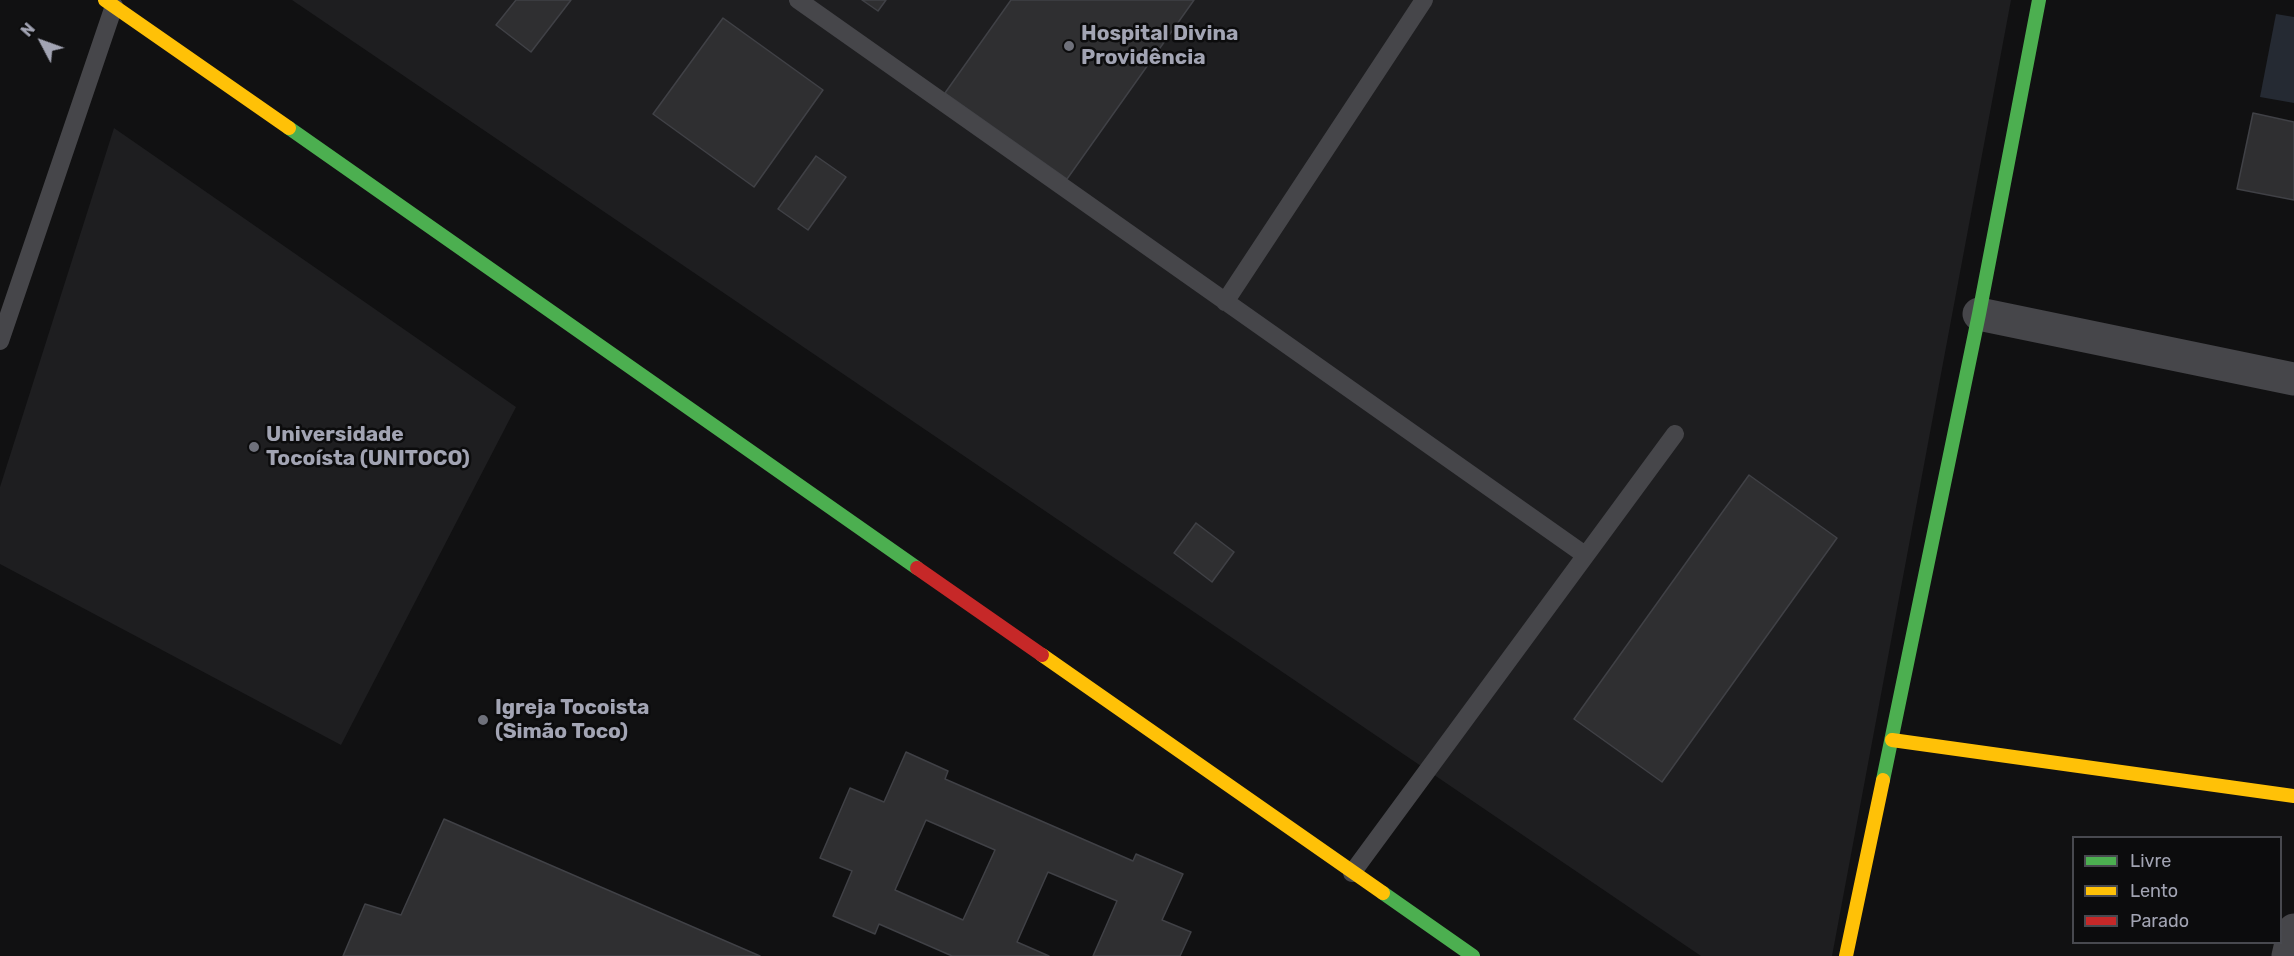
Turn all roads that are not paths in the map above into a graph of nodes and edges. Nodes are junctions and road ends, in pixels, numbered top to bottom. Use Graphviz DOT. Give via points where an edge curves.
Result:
graph roads {
  1 [pos="798,0"];
  2 [pos="1424,0"];
  3 [pos="2039,0"];
  4 [pos="110,3"];
  5 [pos="1225,302"];
  6 [pos="1979,314"];
  7 [pos="0,342"];
  8 [pos="2294,379"];
  9 [pos="1675,434"];
  10 [pos="1585,555"];
  11 [pos="1892,740"];
  12 [pos="2294,796"];
  13 [pos="1352,873"];
  14 [pos="2294,930"];
  15 [pos="1470,955"];
  16 [pos="1846,956"];
  17 [pos="2288,956"];
  1 -- 5 [label="lane"];
  2 -- 5 [label="lane"];
  3 -- 6 [label="street"];
  4 -- 7 [label="lane"];
  4 -- 13 [label="street"];
  5 -- 10 [label="lane"];
  6 -- 8 [label="street"];
  6 -- 11 [label="street"];
  9 -- 10 [label="lane"];
  10 -- 13 [label="lane"];
  11 -- 12 [label="street"];
  11 -- 16 [label="street"];
  13 -- 15 [label="street"];
  14 -- 17 [label="street"];
}
